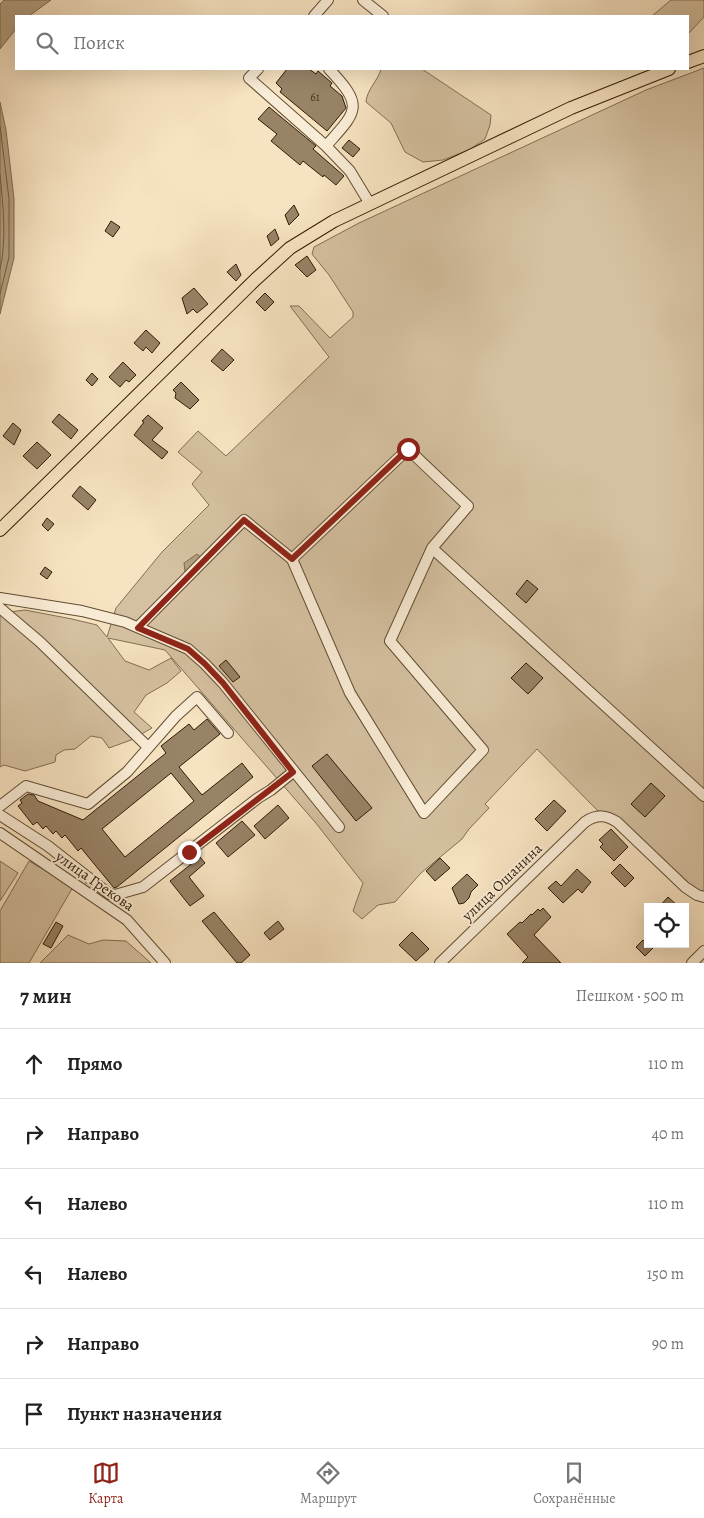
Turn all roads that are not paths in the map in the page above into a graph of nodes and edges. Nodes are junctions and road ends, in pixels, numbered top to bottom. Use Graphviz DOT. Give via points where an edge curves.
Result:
graph roads {
  1 [pos="328,0"];
  2 [pos="363,0"];
  3 [pos="315,15"];
  4 [pos="382,15"];
  5 [pos="704,56"];
  6 [pos="689,62"];
  7 [pos="257,70"];
  8 [pos="330,70"];
  9 [pos="666,70"];
  10 [pos="326,146"];
  11 [pos="370,204"];
  12 [pos="2,528"];
  13 [pos="432,548"];
  14 [pos="292,559"];
  15 [pos="0,598"];
  16 [pos="0,608"];
  17 [pos="138,628"];
  18 [pos="228,733"];
  19 [pos="148,747"];
  20 [pos="293,772"];
  21 [pos="704,796"];
  22 [pos="0,806"];
  23 [pos="0,815"];
  24 [pos="339,828"];
  25 [pos="0,833"];
  26 [pos="704,896"];
  27 [pos="704,951"];
  28 [pos="166,963"];
  29 [pos="440,963"];
  30 [pos="692,963"];
  1 -- 3 [label="street"];
  2 -- 4 [label="street"];
  5 -- 6 [label="main road"];
  7 -- 10 [label="street" via="249,78"];
  8 -- 10 [label="street" via="352,98 354,107 350,118"];
  9 -- 11 [label="main road" via="571,108"];
  10 -- 11 [label="street" via="350,171"];
  11 -- 12 [label="main road" via="334,221 281,256"];
  13 -- 14 [label="street" via="468,506 408,449"];
  13 -- 14 [label="street" via="390,641 483,750 424,813 350,693"];
  13 -- 21 [label="street"];
  14 -- 17 [label="street" via="244,520"];
  15 -- 17 [label="street" via="82,611"];
  16 -- 19 [label="street" via="40,642"];
  17 -- 20 [label="street" via="188,649 205,664"];
  18 -- 19 [label="street" via="197,697"];
  19 -- 22 [label="street" via="123,776 88,804 26,786"];
  20 -- 23 [label="street" via="143,887 115,895"];
  20 -- 24 [label="street"];
  25 -- 28 [label="street, улица Грекова" via="127,920"];
  26 -- 29 [label="street, улица Ошанина" via="685,888 612,819 596,816 585,822"];
  27 -- 30 [label="street"];
}
